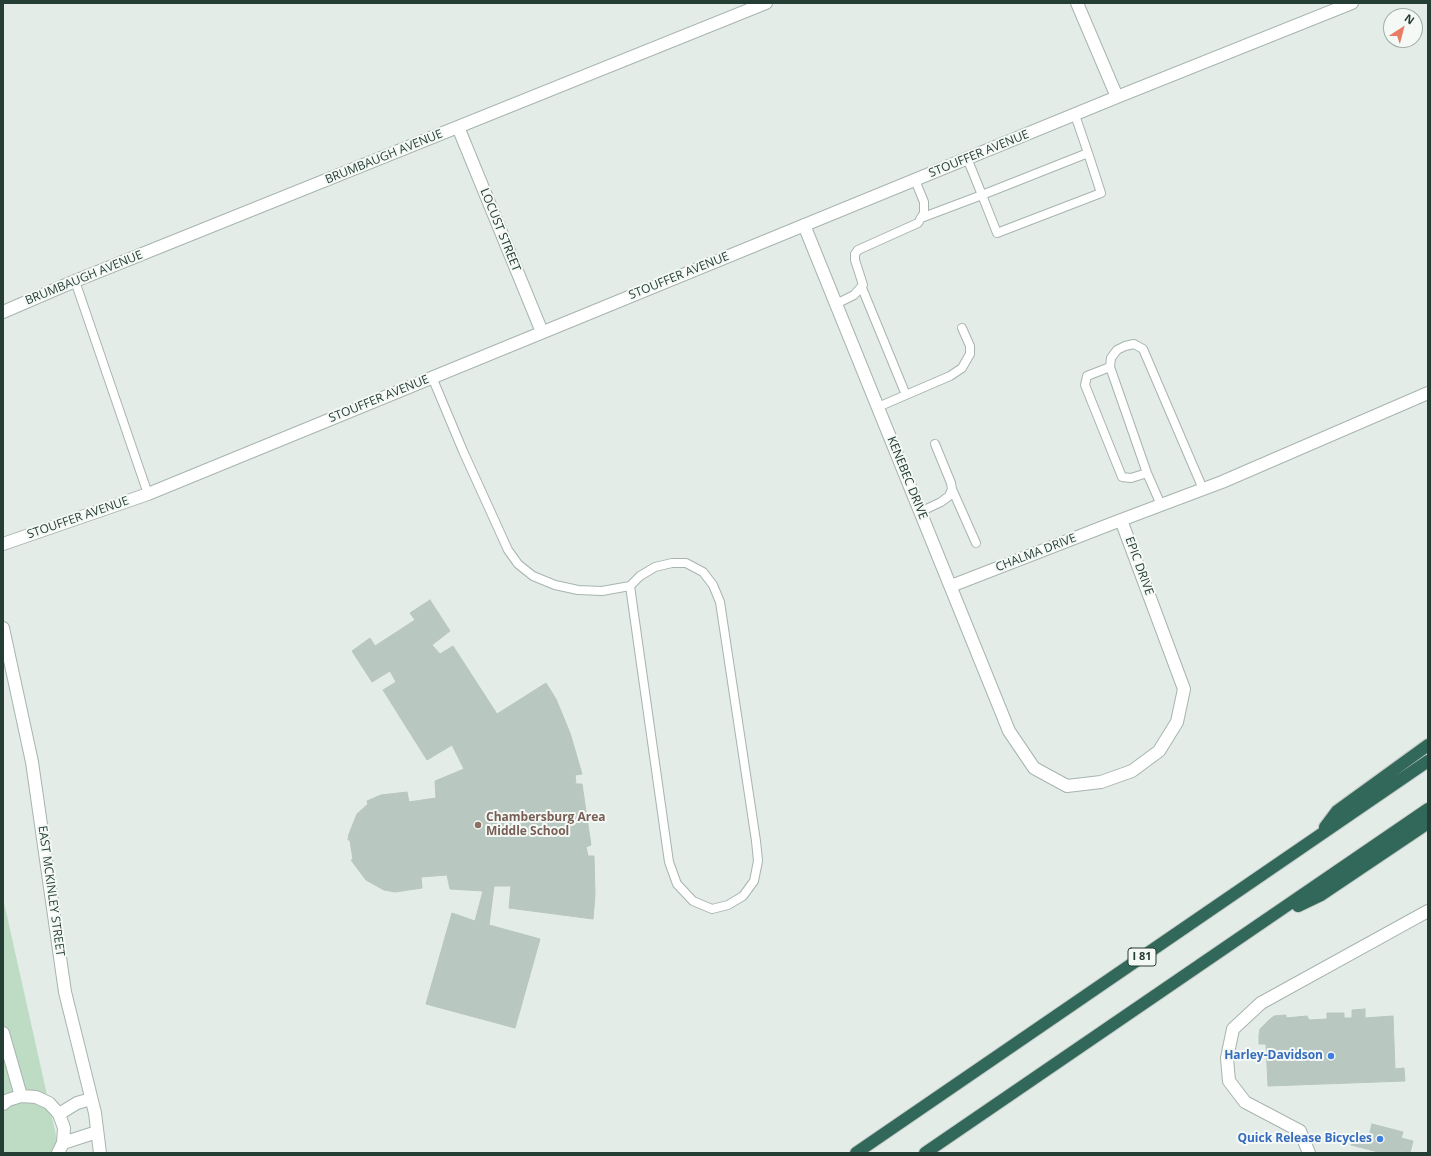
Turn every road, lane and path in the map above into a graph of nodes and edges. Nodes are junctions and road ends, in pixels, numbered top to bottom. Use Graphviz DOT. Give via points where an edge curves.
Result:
graph roads {
  1 [pos="766,3"];
  2 [pos="1077,3"];
  3 [pos="1352,3"];
  4 [pos="1117,97"];
  5 [pos="1075,115"];
  6 [pos="458,127"];
  7 [pos="1088,153"];
  8 [pos="967,158"];
  9 [pos="915,180"];
  10 [pos="982,195"];
  11 [pos="921,218"];
  12 [pos="804,225"];
  13 [pos="75,281"];
  14 [pos="862,288"];
  15 [pos="836,304"];
  16 [pos="3,312"];
  17 [pos="962,328"];
  18 [pos="542,332"];
  19 [pos="1110,367"];
  20 [pos="432,377"];
  21 [pos="1428,393"];
  22 [pos="906,395"];
  23 [pos="878,407"];
  24 [pos="934,444"];
  25 [pos="1147,473"];
  26 [pos="952,489"];
  27 [pos="1204,489"];
  28 [pos="148,494"];
  29 [pos="1161,505"];
  30 [pos="920,512"];
  31 [pos="1122,520"];
  32 [pos="976,543"];
  33 [pos="3,544"];
  34 [pos="630,586"];
  35 [pos="951,586"];
  36 [pos="3,628"];
  37 [pos="1009,731"];
  38 [pos="1428,745"];
  39 [pos="1428,761"];
  40 [pos="1428,809"];
  41 [pos="1428,823"];
  42 [pos="1318,835"];
  43 [pos="1428,911"];
  44 [pos="1256,928"];
  45 [pos="3,1033"];
  46 [pos="21,1096"];
  47 [pos="91,1100"];
  48 [pos="3,1104"];
  49 [pos="59,1114"];
  50 [pos="97,1132"];
  51 [pos="60,1148"];
  52 [pos="100,1153"];
  53 [pos="856,1153"];
  54 [pos="925,1153"];
  55 [pos="1309,1153"];
  1 -- 6 [label="street, BRUMBAUGH AVENUE"];
  2 -- 4 [label="street"];
  3 -- 4 [label="street, STOUFFER AVENUE"];
  4 -- 5 [label="street, STOUFFER AVENUE"];
  5 -- 7 [label="lane"];
  5 -- 8 [label="street, STOUFFER AVENUE"];
  6 -- 13 [label="street, BRUMBAUGH AVENUE"];
  6 -- 18 [label="street, LOCUST STREET"];
  7 -- 10 [label="lane"];
  7 -- 10 [label="lane" via="1101,193 997,233"];
  8 -- 9 [label="street, STOUFFER AVENUE"];
  8 -- 10 [label="lane"];
  9 -- 11 [label="lane" via="924,202 924,213"];
  9 -- 12 [label="street, STOUFFER AVENUE"];
  10 -- 11 [label="lane"];
  11 -- 14 [label="lane" via="911,227 858,250 855,260 862,279"];
  12 -- 15 [label="street, KENEBEC DRIVE"];
  12 -- 18 [label="street, STOUFFER AVENUE"];
  13 -- 16 [label="street, BRUMBAUGH AVENUE"];
  13 -- 28 [label="lane"];
  14 -- 15 [label="lane"];
  14 -- 22 [label="lane"];
  15 -- 23 [label="street, KENEBEC DRIVE"];
  17 -- 22 [label="lane" via="970,346 970,354 962,368"];
  18 -- 20 [label="street, STOUFFER AVENUE"];
  19 -- 25 [label="lane"];
  19 -- 25 [label="lane" via="1087,376 1085,385 1122,477 1131,478"];
  19 -- 27 [label="lane" via="1111,358 1117,350 1134,344 1143,349"];
  20 -- 28 [label="street, STOUFFER AVENUE"];
  20 -- 34 [label="lane" via="508,550 518,564 533,576 555,585 578,590"];
  21 -- 27 [label="street"];
  22 -- 23 [label="lane"];
  23 -- 30 [label="street, KENEBEC DRIVE"];
  24 -- 26 [label="lane"];
  25 -- 29 [label="lane"];
  26 -- 30 [label="lane" via="950,496 942,502"];
  26 -- 32 [label="lane"];
  27 -- 29 [label="street"];
  28 -- 33 [label="street, STOUFFER AVENUE"];
  29 -- 31 [label="street"];
  30 -- 35 [label="street, KENEBEC DRIVE"];
  31 -- 35 [label="street, CHALMA DRIVE"];
  31 -- 37 [label="street, EPIC DRIVE" via="1184,689 1177,722 1159,751 1132,771 1101,782 1067,786 1034,768"];
  34 -- 34 [label="lane" via="655,566 672,562 686,563 703,572 713,585 720,602 758,861 754,881 743,896 728,905 712,909 693,901 677,884 669,862"];
  35 -- 37 [label="street, KENEBEC DRIVE"];
  36 -- 47 [label="street, EAST MCKINLEY STREET" via="32,762 65,992"];
  38 -- 42 [label="highway" via="1337,811"];
  39 -- 42 [label="highway, I 81"];
  40 -- 44 [label="highway"];
  41 -- 44 [label="highway" via="1321,895"];
  42 -- 53 [label="highway, I 81"];
  43 -- 55 [label="street" via="1261,1004 1233,1029 1227,1058 1229,1081 1244,1102 1300,1131"];
  44 -- 54 [label="highway"];
  45 -- 46 [label="street"];
  46 -- 48 [label="street"];
  46 -- 49 [label="street" via="36,1096 49,1103"];
  47 -- 49 [label="street" via="77,1103"];
  47 -- 50 [label="street, EAST MCKINLEY STREET"];
  49 -- 51 [label="street" via="64,1128"];
  50 -- 51 [label="street"];
  50 -- 52 [label="street, EAST MCKINLEY STREET"];
}
